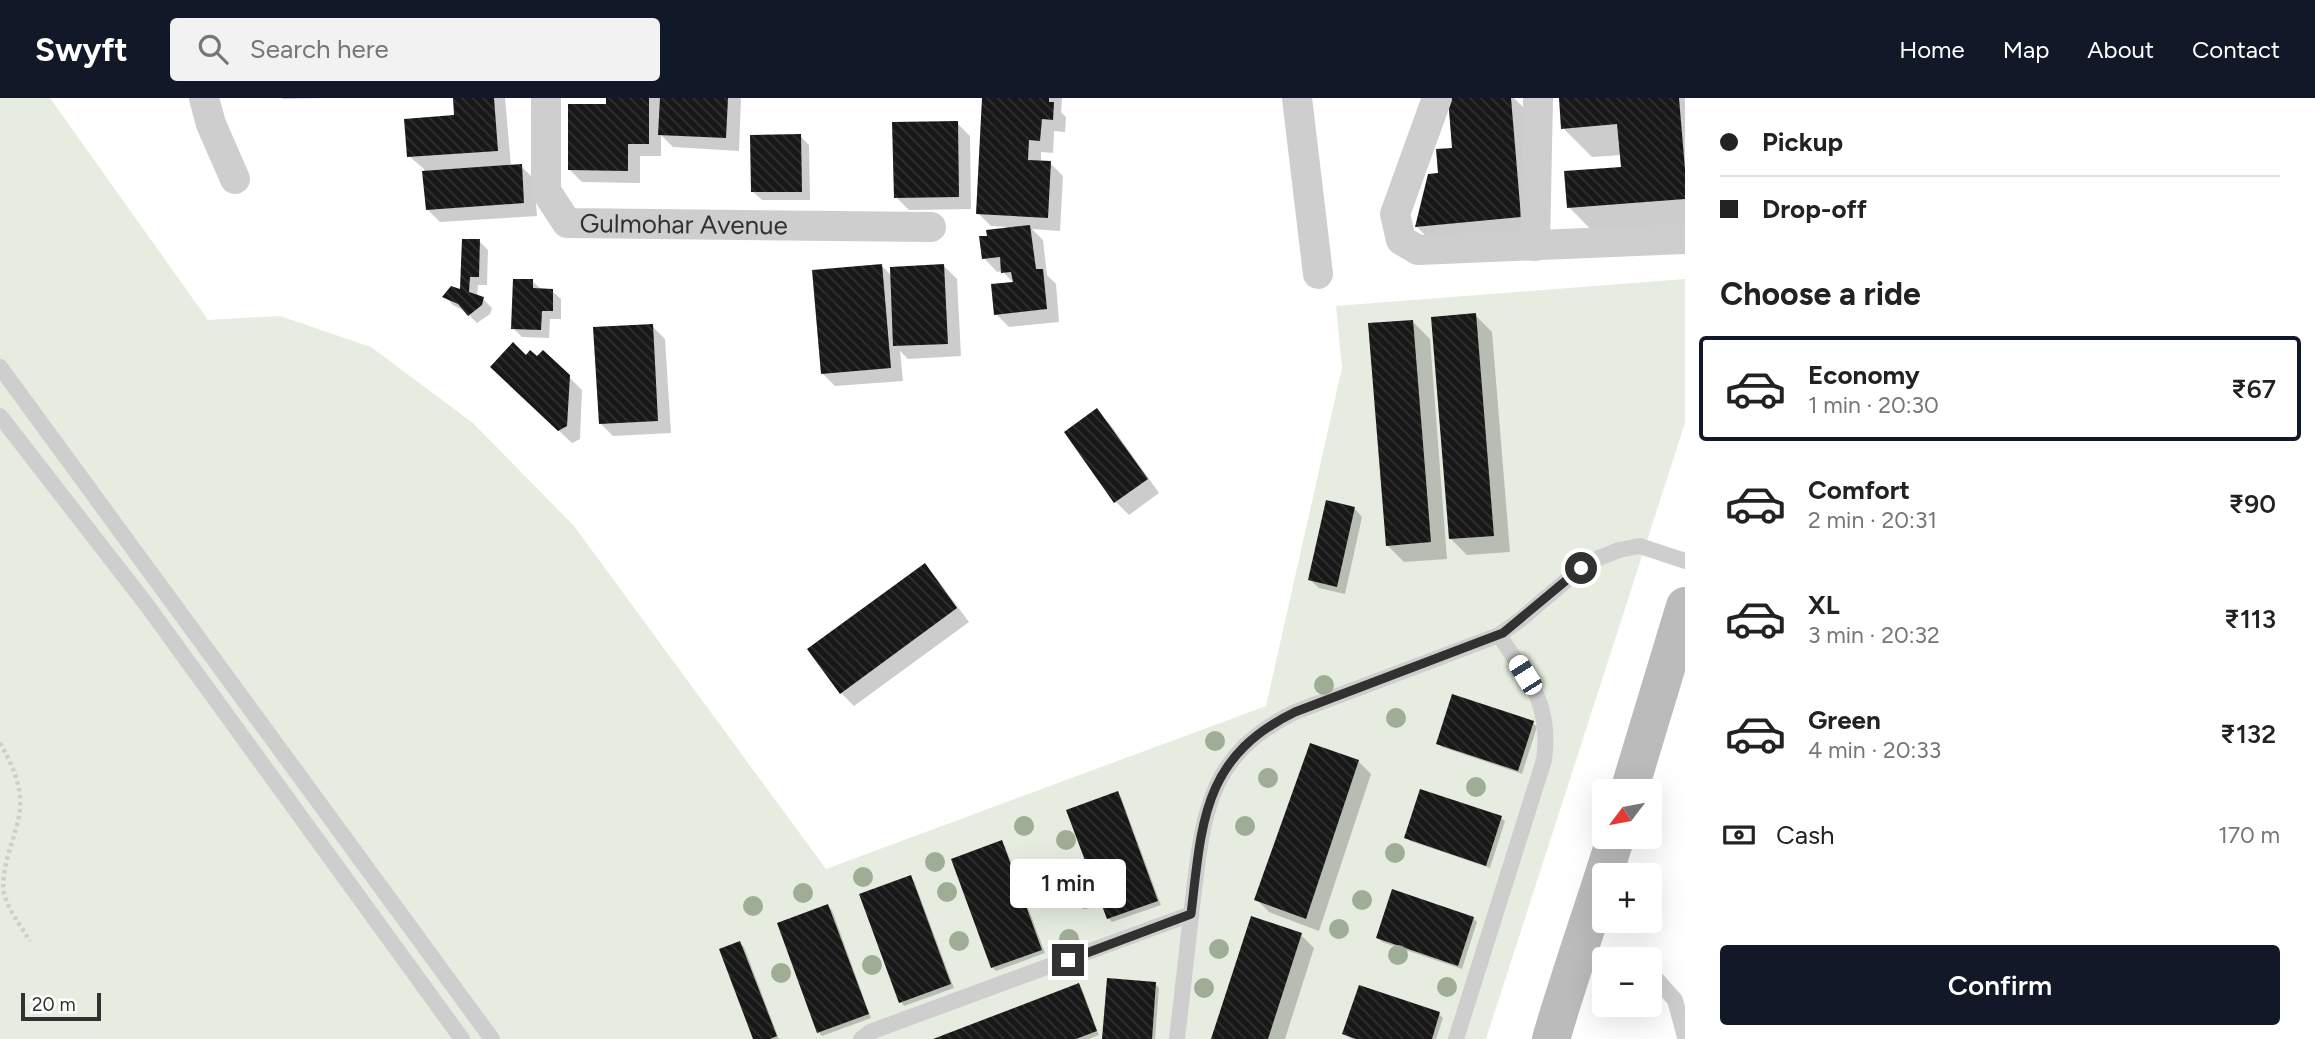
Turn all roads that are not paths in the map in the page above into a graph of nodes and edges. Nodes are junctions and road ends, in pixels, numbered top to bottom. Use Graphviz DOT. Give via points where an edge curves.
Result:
graph roads {
  1 [pos="204,98"];
  2 [pos="546,98"];
  3 [pos="1297,98"];
  4 [pos="1437,98"];
  5 [pos="1538,98"];
  6 [pos="236,179"];
  7 [pos="930,227"];
  8 [pos="1685,239"];
  9 [pos="1535,246"];
  10 [pos="1318,274"];
  11 [pos="0,367"];
  12 [pos="0,416"];
  13 [pos="1685,561"];
  14 [pos="1685,606"];
  15 [pos="1499,635"];
  16 [pos="1633,779"];
  17 [pos="1612,849"];
  18 [pos="1191,914"];
  19 [pos="1589,964"];
  20 [pos="1662,985"];
  21 [pos="1685,1037"];
  22 [pos="462,1039"];
  23 [pos="492,1039"];
  24 [pos="861,1039"];
  25 [pos="1177,1039"];
  26 [pos="1456,1039"];
  27 [pos="1551,1039"];
  1 -- 6 [label="street"];
  2 -- 7 [label="street, Gulmohar Avenue" via="546,191 568,223"];
  3 -- 10 [label="street"];
  4 -- 9 [label="street" via="1395,214 1401,240 1418,250"];
  5 -- 9 [label="street"];
  8 -- 9 [label="street"];
  11 -- 23 [label="lane"];
  12 -- 22 [label="lane" via="154,615"];
  13 -- 15 [label="lane" via="1640,546 1619,550 1581,568"];
  14 -- 16 [label="main road"];
  15 -- 18 [label="lane" via="1295,712 1249,740 1211,794 1201,828"];
  15 -- 26 [label="lane" via="1538,695 1547,738"];
  17 -- 19 [label="main road" via="1600,890"];
  18 -- 24 [label="lane"];
  18 -- 25 [label="lane"];
  19 -- 27 [label="main road"];
  20 -- 21 [label="lane" via="1675,1000"];
}
